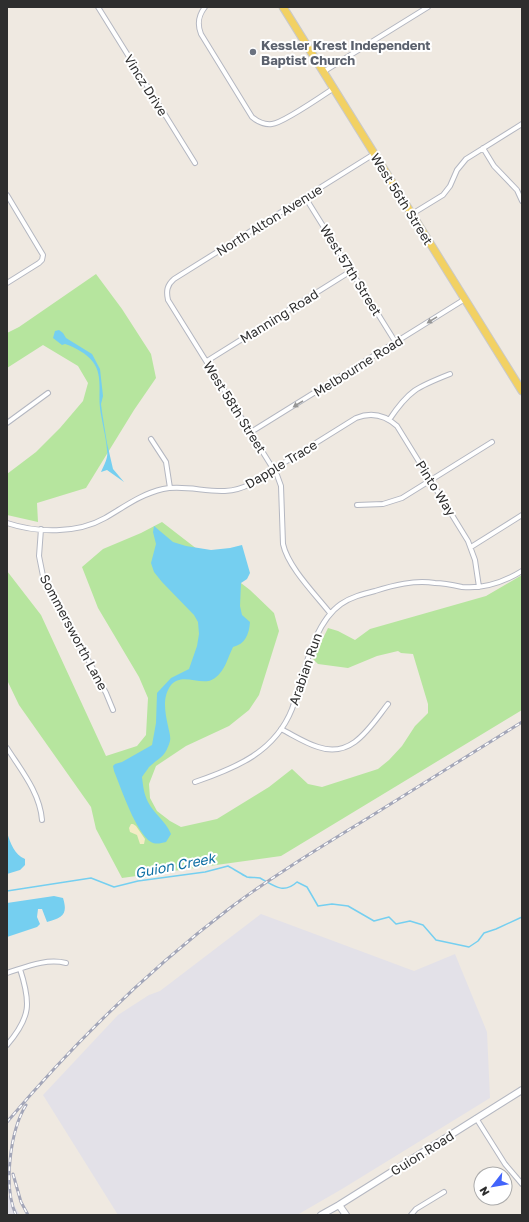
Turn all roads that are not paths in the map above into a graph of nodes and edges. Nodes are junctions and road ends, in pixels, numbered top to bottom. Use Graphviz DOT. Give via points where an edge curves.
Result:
graph roads {
  1 [pos="98,7"];
  2 [pos="204,7"];
  3 [pos="283,7"];
  4 [pos="428,7"];
  5 [pos="323,72"];
  6 [pos="334,88"];
  7 [pos="522,124"];
  8 [pos="483,148"];
  9 [pos="374,154"];
  10 [pos="194,163"];
  11 [pos="7,195"];
  12 [pos="305,197"];
  13 [pos="522,200"];
  14 [pos="411,214"];
  15 [pos="351,271"];
  16 [pos="7,284"];
  17 [pos="167,288"];
  18 [pos="465,299"];
  19 [pos="396,343"];
  20 [pos="207,361"];
  21 [pos="450,374"];
  22 [pos="520,382"];
  23 [pos="522,391"];
  24 [pos="48,393"];
  25 [pos="389,420"];
  26 [pos="7,423"];
  27 [pos="251,432"];
  28 [pos="152,439"];
  29 [pos="492,442"];
  30 [pos="273,469"];
  31 [pos="431,481"];
  32 [pos="170,488"];
  33 [pos="357,506"];
  34 [pos="522,515"];
  35 [pos="7,523"];
  36 [pos="41,529"];
  37 [pos="471,547"];
  38 [pos="522,571"];
  39 [pos="479,586"];
  40 [pos="330,613"];
  41 [pos="388,704"];
  42 [pos="113,710"];
  43 [pos="281,729"];
  44 [pos="7,748"];
  45 [pos="195,782"];
  46 [pos="42,820"];
  47 [pos="66,964"];
  48 [pos="20,969"];
  49 [pos="7,974"];
  50 [pos="7,1045"];
  51 [pos="522,1090"];
  52 [pos="476,1118"];
  53 [pos="522,1184"];
  54 [pos="444,1192"];
  55 [pos="339,1205"];
  56 [pos="321,1215"];
  57 [pos="346,1215"];
  58 [pos="410,1215"];
  1 -- 10 [label="street, Vincz Drive"];
  2 -- 6 [label="street" via="198,25 201,34 252,117 262,124 278,122"];
  3 -- 5 [label="main road, West 56th Street"];
  4 -- 5 [label="street"];
  5 -- 6 [label="main road, West 56th Street"];
  6 -- 9 [label="main road, West 56th Street"];
  7 -- 8 [label="street"];
  8 -- 13 [label="street"];
  8 -- 14 [label="street" via="461,164 443,195"];
  9 -- 12 [label="street, North Alton Avenue"];
  9 -- 14 [label="main road, West 56th Street"];
  11 -- 16 [label="street" via="43,258"];
  12 -- 15 [label="street, West 57th Street"];
  12 -- 17 [label="street, North Alton Avenue" via="174,279"];
  14 -- 18 [label="main road, West 56th Street"];
  15 -- 19 [label="street, West 57th Street"];
  15 -- 20 [label="street, Manning Road"];
  17 -- 20 [label="street, West 58th Street" via="168,300"];
  18 -- 19 [label="street, Melbourne Road, one-way"];
  18 -- 22 [label="main road, West 56th Street"];
  19 -- 27 [label="street, Melbourne Road, one-way"];
  20 -- 27 [label="street, West 58th Street"];
  21 -- 25 [label="street" via="426,383 411,393 401,402"];
  22 -- 23 [label="main road, West 56th Street"];
  24 -- 26 [label="street"];
  25 -- 30 [label="street, Dapple Trace" via="372,414 358,417"];
  25 -- 31 [label="street, Pinto Way" via="397,426"];
  27 -- 30 [label="street, West 58th Street"];
  28 -- 32 [label="street" via="166,462"];
  29 -- 31 [label="street"];
  30 -- 32 [label="street, Dapple Trace" via="248,485 231,491"];
  30 -- 40 [label="street, West 58th Street" via="281,486 283,544 287,557"];
  31 -- 33 [label="street" via="394,502"];
  31 -- 37 [label="street, Pinto Way"];
  32 -- 36 [label="street, Dapple Trace" via="151,492 90,525 64,530"];
  34 -- 37 [label="street"];
  35 -- 36 [label="street, Dapple Trace"];
  36 -- 42 [label="street, Sommersworth Lane" via="39,556 44,576"];
  37 -- 39 [label="street, Pinto Way" via="476,560"];
  38 -- 39 [label="street, Arabian Run" via="499,582"];
  39 -- 40 [label="street, Arabian Run" via="462,587 434,582 400,584 355,596"];
  40 -- 43 [label="street, Arabian Run" via="318,632 292,709"];
  41 -- 43 [label="street" via="360,738 341,748 317,747"];
  43 -- 45 [label="street, Arabian Run" via="252,757 226,771"];
  44 -- 46 [label="street" via="36,795"];
  47 -- 48 [label="street" via="56,961"];
  48 -- 49 [label="street"];
  48 -- 50 [label="street" via="27,989 28,1007 22,1025"];
  51 -- 52 [label="street, Guion Road"];
  52 -- 53 [label="street" via="502,1160"];
  52 -- 55 [label="street, Guion Road"];
  54 -- 58 [label="street"];
  55 -- 56 [label="street, Guion Road"];
  55 -- 57 [label="street"];
}
